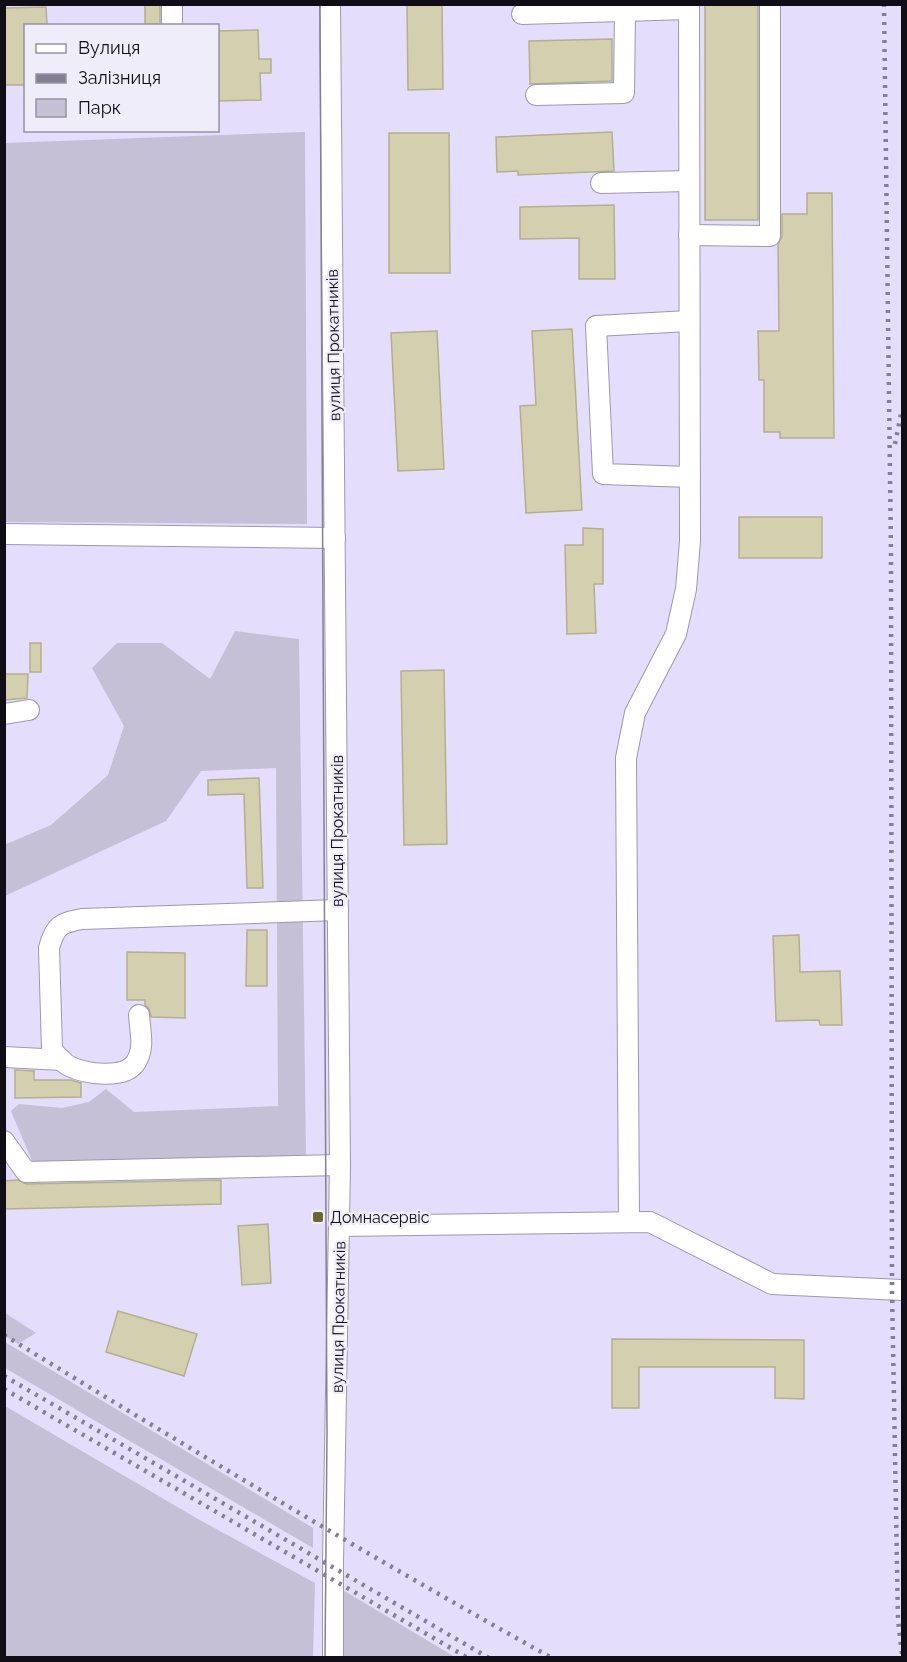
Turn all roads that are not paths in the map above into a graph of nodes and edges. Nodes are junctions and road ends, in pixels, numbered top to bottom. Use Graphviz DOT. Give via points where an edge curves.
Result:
graph roads {
  1 [pos="172,4"];
  2 [pos="330,4"];
  3 [pos="770,4"];
  4 [pos="689,7"];
  5 [pos="625,11"];
  6 [pos="522,14"];
  7 [pos="172,24"];
  8 [pos="536,94"];
  9 [pos="689,181"];
  10 [pos="601,183"];
  11 [pos="689,234"];
  12 [pos="689,321"];
  13 [pos="690,477"];
  14 [pos="4,534"];
  15 [pos="335,538"];
  16 [pos="29,710"];
  17 [pos="4,714"];
  18 [pos="338,910"];
  19 [pos="140,1015"];
  20 [pos="4,1057"];
  21 [pos="62,1060"];
  22 [pos="4,1141"];
  23 [pos="340,1165"];
  24 [pos="629,1222"];
  25 [pos="339,1226"];
  26 [pos="903,1290"];
  27 [pos="333,1658"];
  1 -- 7 [label="street"];
  2 -- 15 [label="street, вулиця Прокатників"];
  3 -- 11 [label="street" via="770,236"];
  4 -- 5 [label="street"];
  4 -- 9 [label="street"];
  5 -- 6 [label="street"];
  5 -- 8 [label="street" via="624,93"];
  9 -- 10 [label="street"];
  9 -- 11 [label="street"];
  11 -- 12 [label="street"];
  12 -- 13 [label="street"];
  12 -- 13 [label="street" via="596,326 603,474"];
  13 -- 24 [label="street" via="686,589 676,634 635,713 626,758"];
  14 -- 15 [label="street"];
  15 -- 18 [label="street, вулиця Прокатників"];
  16 -- 17 [label="street"];
  18 -- 21 [label="street" via="82,919 62,923 52,934 49,948 52,1050"];
  18 -- 23 [label="street, вулиця Прокатників"];
  19 -- 21 [label="street" via="142,1048 135,1064 123,1071 87,1073"];
  20 -- 21 [label="street"];
  22 -- 23 [label="street" via="26,1172"];
  23 -- 25 [label="street, вулиця Прокатників"];
  24 -- 25 [label="street"];
  24 -- 26 [label="street" via="650,1222 772,1284"];
  25 -- 27 [label="street, вулиця Прокатників"];
}
